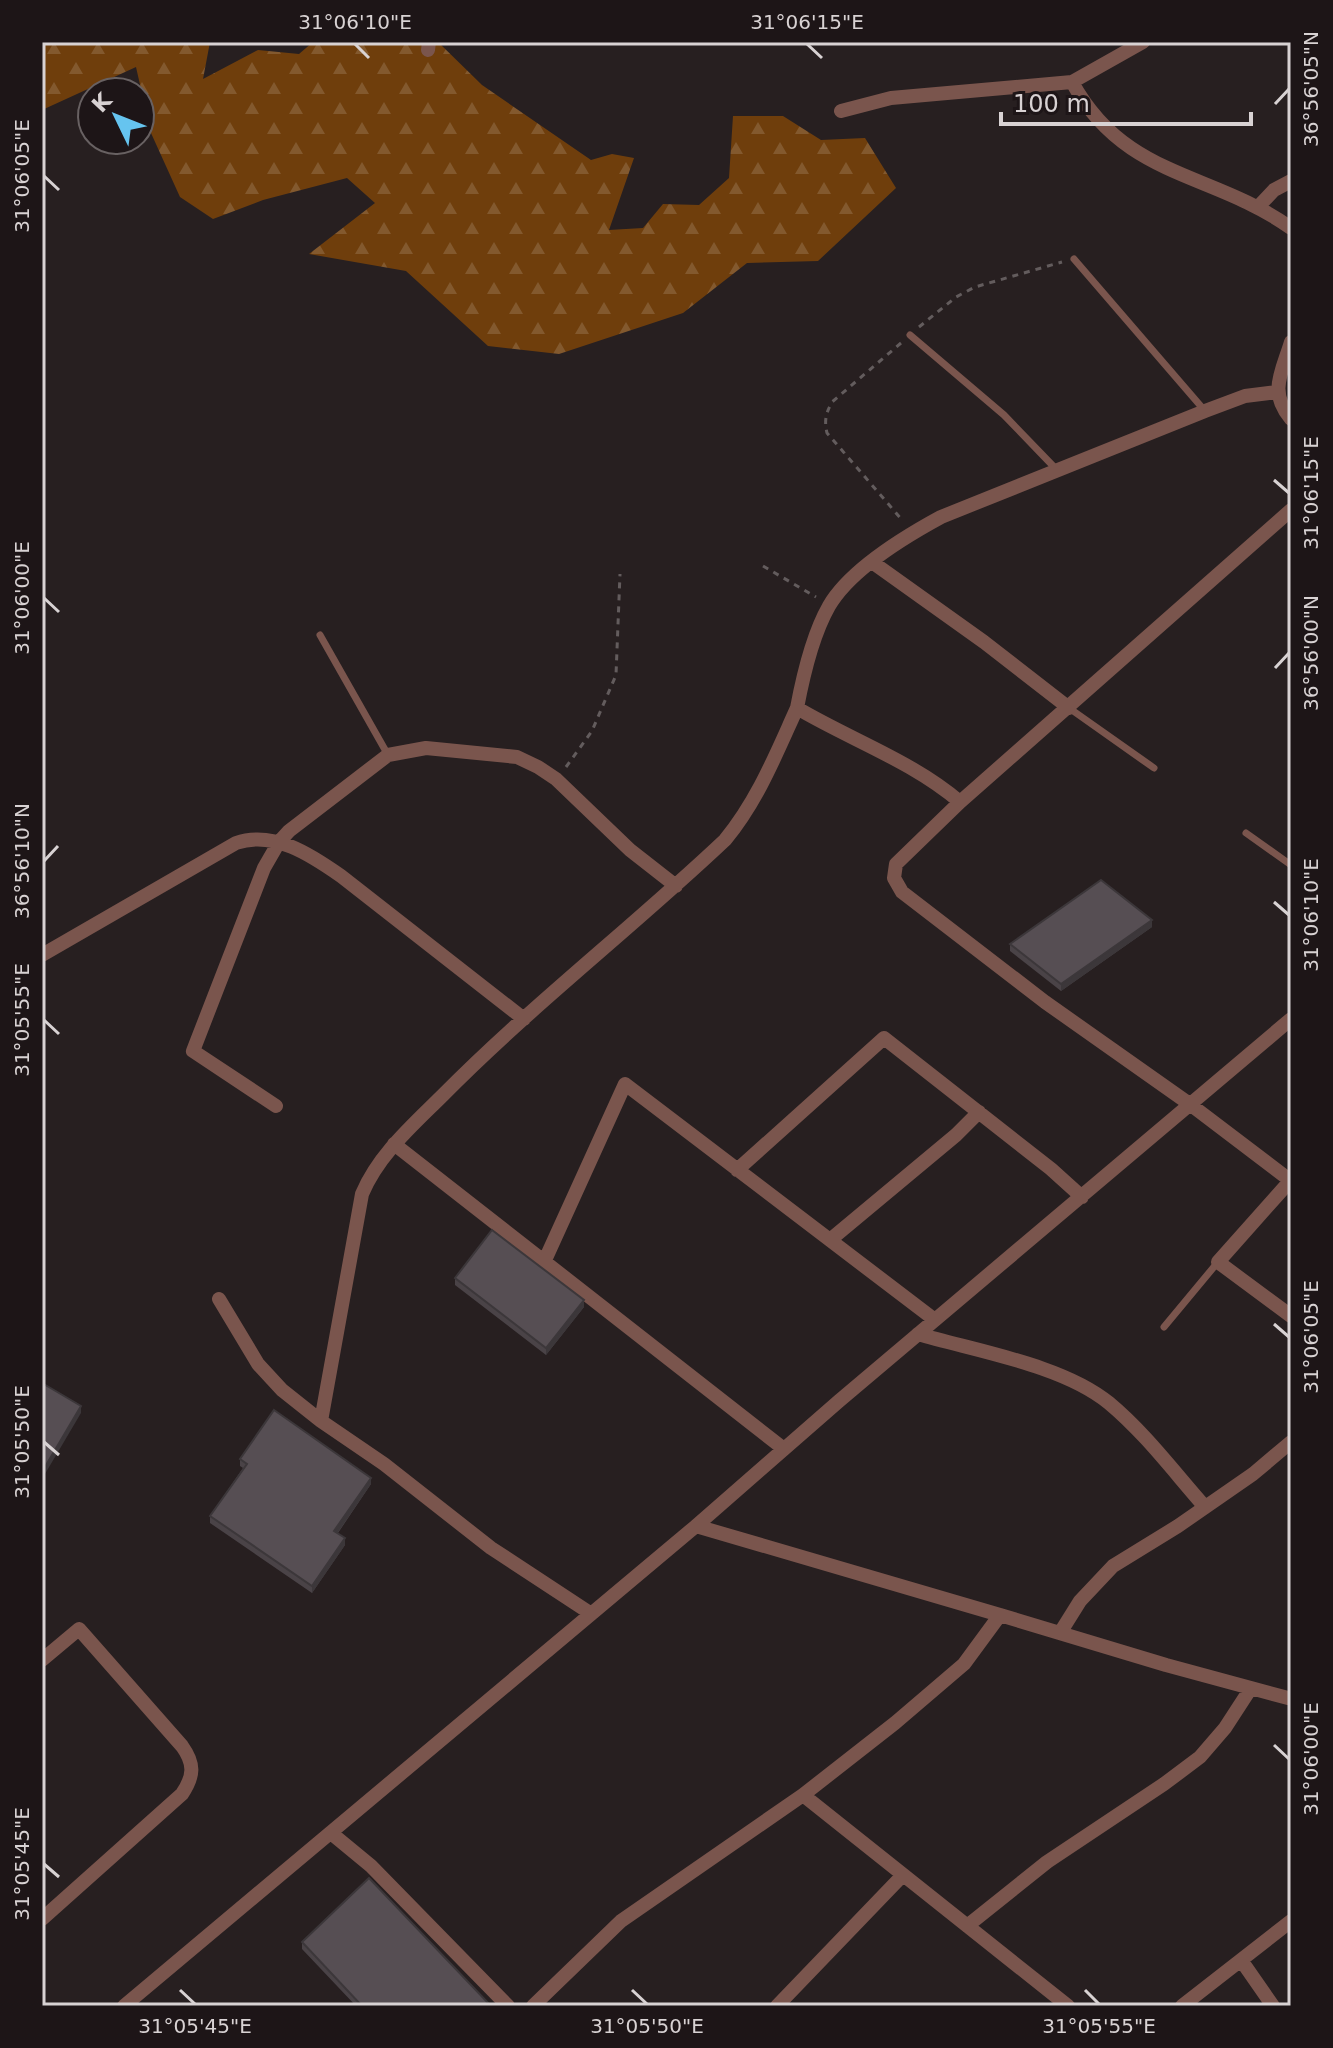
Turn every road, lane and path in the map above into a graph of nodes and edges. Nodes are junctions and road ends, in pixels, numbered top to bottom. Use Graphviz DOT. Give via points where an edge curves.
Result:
graph roads {
  1 [pos="1143,42"];
  2 [pos="1072,82"];
  3 [pos="841,111"];
  4 [pos="1291,181"];
  5 [pos="1258,207"];
  6 [pos="1291,228"];
  7 [pos="1074,259"];
  8 [pos="910,335"];
  9 [pos="1291,342"];
  10 [pos="1277,392"];
  11 [pos="1205,411"];
  12 [pos="1291,419"];
  13 [pos="1056,469"];
  14 [pos="1291,510"];
  15 [pos="913,532"];
  16 [pos="872,562"];
  17 [pos="763,566"];
  18 [pos="620,574"];
  19 [pos="829,605"];
  20 [pos="320,635"];
  21 [pos="797,708"];
  22 [pos="1069,708"];
  23 [pos="388,755"];
  24 [pos="1154,768"];
  25 [pos="556,779"];
  26 [pos="960,802"];
  27 [pos="1246,833"];
  28 [pos="279,842"];
  29 [pos="1291,865"];
  30 [pos="676,886"];
  31 [pos="42,955"];
  32 [pos="524,1019"];
  33 [pos="1291,1019"];
  34 [pos="1191,1105"];
  35 [pos="276,1106"];
  36 [pos="979,1112"];
  37 [pos="394,1144"];
  38 [pos="737,1170"];
  39 [pos="1291,1180"];
  40 [pos="1082,1197"];
  41 [pos="830,1240"];
  42 [pos="545,1260"];
  43 [pos="1218,1262"];
  44 [pos="219,1299"];
  45 [pos="1291,1316"];
  46 [pos="935,1320"];
  47 [pos="1164,1327"];
  48 [pos="918,1334"];
  49 [pos="321,1421"];
  50 [pos="1291,1442"];
  51 [pos="784,1449"];
  52 [pos="1205,1507"];
  53 [pos="696,1526"];
  54 [pos="590,1613"];
  55 [pos="1000,1615"];
  56 [pos="1060,1633"];
  57 [pos="42,1660"];
  58 [pos="1251,1688"];
  59 [pos="1290,1696"];
  60 [pos="803,1795"];
  61 [pos="331,1833"];
  62 [pos="903,1875"];
  63 [pos="42,1919"];
  64 [pos="1291,1921"];
  65 [pos="967,1926"];
  66 [pos="1241,1960"];
  67 [pos="124,2006"];
  68 [pos="508,2006"];
  69 [pos="533,2006"];
  70 [pos="777,2006"];
  71 [pos="1068,2006"];
  72 [pos="1182,2006"];
  73 [pos="1273,2006"];
  1 -- 2 [label="street"];
  2 -- 3 [label="street" via="891,98"];
  2 -- 5 [label="street" via="1096,118 1129,148"];
  4 -- 5 [label="street"];
  5 -- 6 [label="street"];
  7 -- 8 [label="path" via="975,287"];
  7 -- 11 [label="lane"];
  8 -- 13 [label="lane" via="1004,415"];
  8 -- 15 [label="path" via="832,402 824,423 827,433"];
  9 -- 10 [label="street"];
  10 -- 11 [label="street" via="1245,396"];
  10 -- 12 [label="street"];
  11 -- 13 [label="street"];
  13 -- 15 [label="street"];
  14 -- 22 [label="street"];
  15 -- 16 [label="street"];
  16 -- 19 [label="street"];
  16 -- 22 [label="street"];
  17 -- 19 [label="path"];
  18 -- 25 [label="path" via="616,675 592,731"];
  19 -- 21 [label="street"];
  20 -- 23 [label="lane"];
  21 -- 26 [label="street" via="910,766"];
  21 -- 30 [label="street" via="746,814"];
  22 -- 24 [label="lane"];
  22 -- 26 [label="street"];
  23 -- 25 [label="street" via="426,748 517,757"];
  23 -- 28 [label="street"];
  25 -- 30 [label="street" via="610,833"];
  26 -- 34 [label="street" via="901,857 894,871 897,885 1045,1002"];
  27 -- 29 [label="lane"];
  28 -- 31 [label="street" via="236,843"];
  28 -- 32 [label="street" via="341,876"];
  28 -- 35 [label="street" via="193,1051"];
  30 -- 32 [label="street"];
  32 -- 37 [label="street"];
  33 -- 34 [label="street"];
  34 -- 39 [label="street"];
  34 -- 40 [label="street"];
  36 -- 38 [label="street" via="884,1038"];
  36 -- 40 [label="street"];
  36 -- 41 [label="street"];
  37 -- 42 [label="street"];
  37 -- 49 [label="street" via="362,1194"];
  38 -- 41 [label="street"];
  38 -- 42 [label="street" via="625,1084"];
  39 -- 43 [label="street"];
  40 -- 46 [label="street"];
  41 -- 46 [label="street"];
  42 -- 51 [label="street"];
  43 -- 45 [label="street"];
  43 -- 47 [label="lane"];
  44 -- 49 [label="street" via="258,1364"];
  46 -- 48 [label="street"];
  48 -- 51 [label="street"];
  48 -- 52 [label="street" via="1044,1368 1107,1401"];
  49 -- 54 [label="street" via="491,1548"];
  50 -- 52 [label="street"];
  51 -- 53 [label="street"];
  52 -- 56 [label="street" via="1113,1566 1080,1601"];
  53 -- 54 [label="street"];
  53 -- 55 [label="street"];
  54 -- 61 [label="street"];
  55 -- 56 [label="street"];
  55 -- 60 [label="street" via="964,1664"];
  56 -- 58 [label="street"];
  57 -- 63 [label="street" via="79,1629 182,1746 192,1765 182,1794"];
  58 -- 59 [label="street"];
  58 -- 65 [label="street" via="1200,1757 1047,1862"];
  60 -- 62 [label="street"];
  60 -- 69 [label="street" via="621,1921"];
  61 -- 67 [label="street"];
  61 -- 68 [label="street" via="371,1866"];
  62 -- 65 [label="street"];
  62 -- 70 [label="street"];
  64 -- 66 [label="street"];
  65 -- 71 [label="street"];
  66 -- 72 [label="street"];
  66 -- 73 [label="street"];
}
